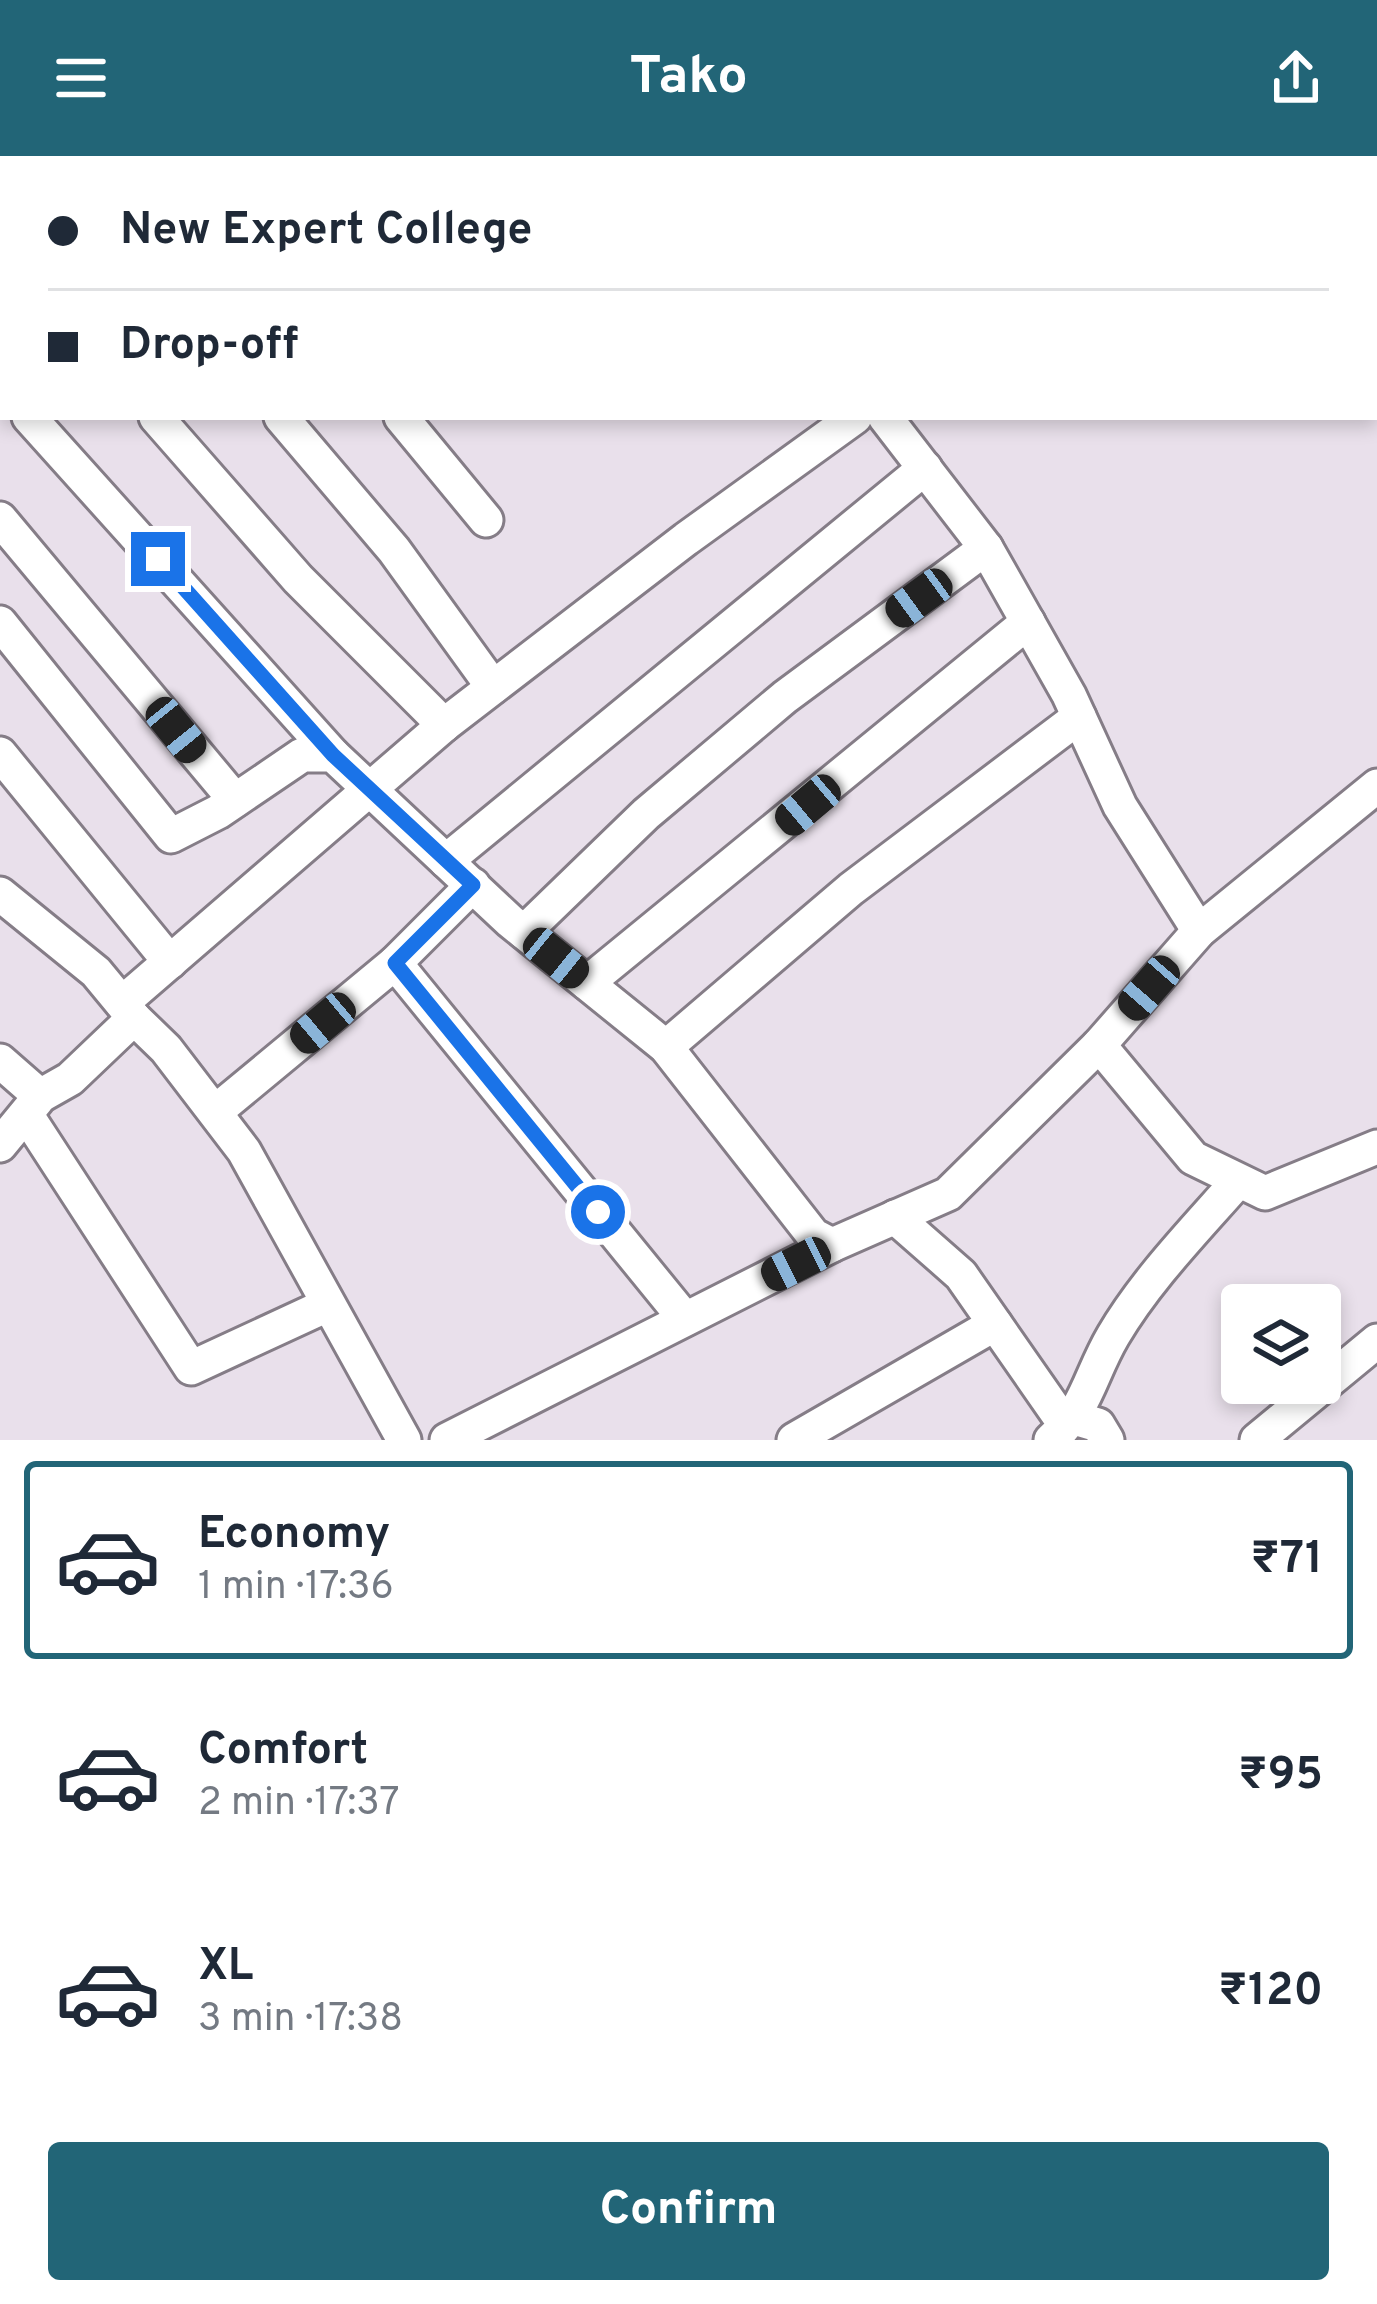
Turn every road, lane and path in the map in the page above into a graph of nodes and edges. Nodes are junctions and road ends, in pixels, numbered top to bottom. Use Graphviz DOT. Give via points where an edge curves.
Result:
graph roads {
  1 [pos="32,420"];
  2 [pos="159,420"];
  3 [pos="283,420"];
  4 [pos="403,420"];
  5 [pos="851,420"];
  6 [pos="887,420"];
  7 [pos="925,468"];
  8 [pos="0,518"];
  9 [pos="486,520"];
  10 [pos="986,548"];
  11 [pos="1028,622"];
  12 [pos="0,623"];
  13 [pos="493,687"];
  14 [pos="1079,717"];
  15 [pos="445,725"];
  16 [pos="0,754"];
  17 [pos="333,755"];
  18 [pos="1377,786"];
  19 [pos="372,791"];
  20 [pos="235,800"];
  21 [pos="446,861"];
  22 [pos="473,885"];
  23 [pos="0,893"];
  24 [pos="1199,931"];
  25 [pos="524,932"];
  26 [pos="170,962"];
  27 [pos="395,963"];
  28 [pos="587,983"];
  29 [pos="128,1010"];
  30 [pos="1099,1045"];
  31 [pos="666,1048"];
  32 [pos="0,1061"];
  33 [pos="33,1105"];
  34 [pos="215,1112"];
  35 [pos="0,1144"];
  36 [pos="1377,1147"];
  37 [pos="1237,1182"];
  38 [pos="895,1217"];
  39 [pos="832,1245"];
  40 [pos="325,1306"];
  41 [pos="686,1319"];
  42 [pos="995,1324"];
  43 [pos="1377,1341"];
  44 [pos="1078,1416"];
  45 [pos="404,1440"];
  46 [pos="447,1440"];
  47 [pos="794,1440"];
  48 [pos="1051,1440"];
  49 [pos="1107,1440"];
  50 [pos="1257,1440"];
  1 -- 17 [label="street"];
  2 -- 15 [label="street" via="298,579"];
  3 -- 13 [label="street" via="394,550"];
  4 -- 9 [label="street"];
  5 -- 13 [label="street"];
  6 -- 7 [label="street"];
  7 -- 10 [label="street"];
  7 -- 21 [label="street"];
  8 -- 20 [label="street"];
  10 -- 11 [label="street"];
  10 -- 25 [label="street" via="785,697 646,814"];
  11 -- 14 [label="street"];
  11 -- 28 [label="street"];
  12 -- 20 [label="street" via="172,836"];
  13 -- 15 [label="street"];
  14 -- 24 [label="street" via="1120,806"];
  14 -- 31 [label="street" via="851,890"];
  15 -- 19 [label="street"];
  16 -- 26 [label="street"];
  17 -- 19 [label="street"];
  17 -- 20 [label="street" via="302,755"];
  18 -- 24 [label="street"];
  19 -- 21 [label="street"];
  19 -- 26 [label="street"];
  21 -- 22 [label="street"];
  22 -- 25 [label="street"];
  22 -- 27 [label="street"];
  23 -- 29 [label="street" via="96,972"];
  24 -- 30 [label="street"];
  25 -- 28 [label="street"];
  26 -- 29 [label="street"];
  27 -- 34 [label="street"];
  27 -- 41 [label="street"];
  28 -- 31 [label="street"];
  29 -- 33 [label="street" via="70,1079"];
  29 -- 34 [label="street"];
  30 -- 37 [label="street" via="1193,1158"];
  30 -- 38 [label="street" via="948,1194"];
  31 -- 39 [label="street" via="813,1235"];
  32 -- 33 [label="street"];
  33 -- 35 [label="street"];
  33 -- 40 [label="street" via="191,1368"];
  34 -- 40 [label="street" via="244,1150"];
  36 -- 37 [label="street" via="1265,1193"];
  37 -- 44 [label="street" via="1112,1337"];
  38 -- 39 [label="street"];
  38 -- 42 [label="street" via="961,1275"];
  39 -- 41 [label="street"];
  40 -- 45 [label="street"];
  41 -- 46 [label="street"];
  42 -- 44 [label="street" via="1057,1413"];
  42 -- 47 [label="street"];
  43 -- 50 [label="street"];
  44 -- 48 [label="street"];
  44 -- 49 [label="street"];
}
